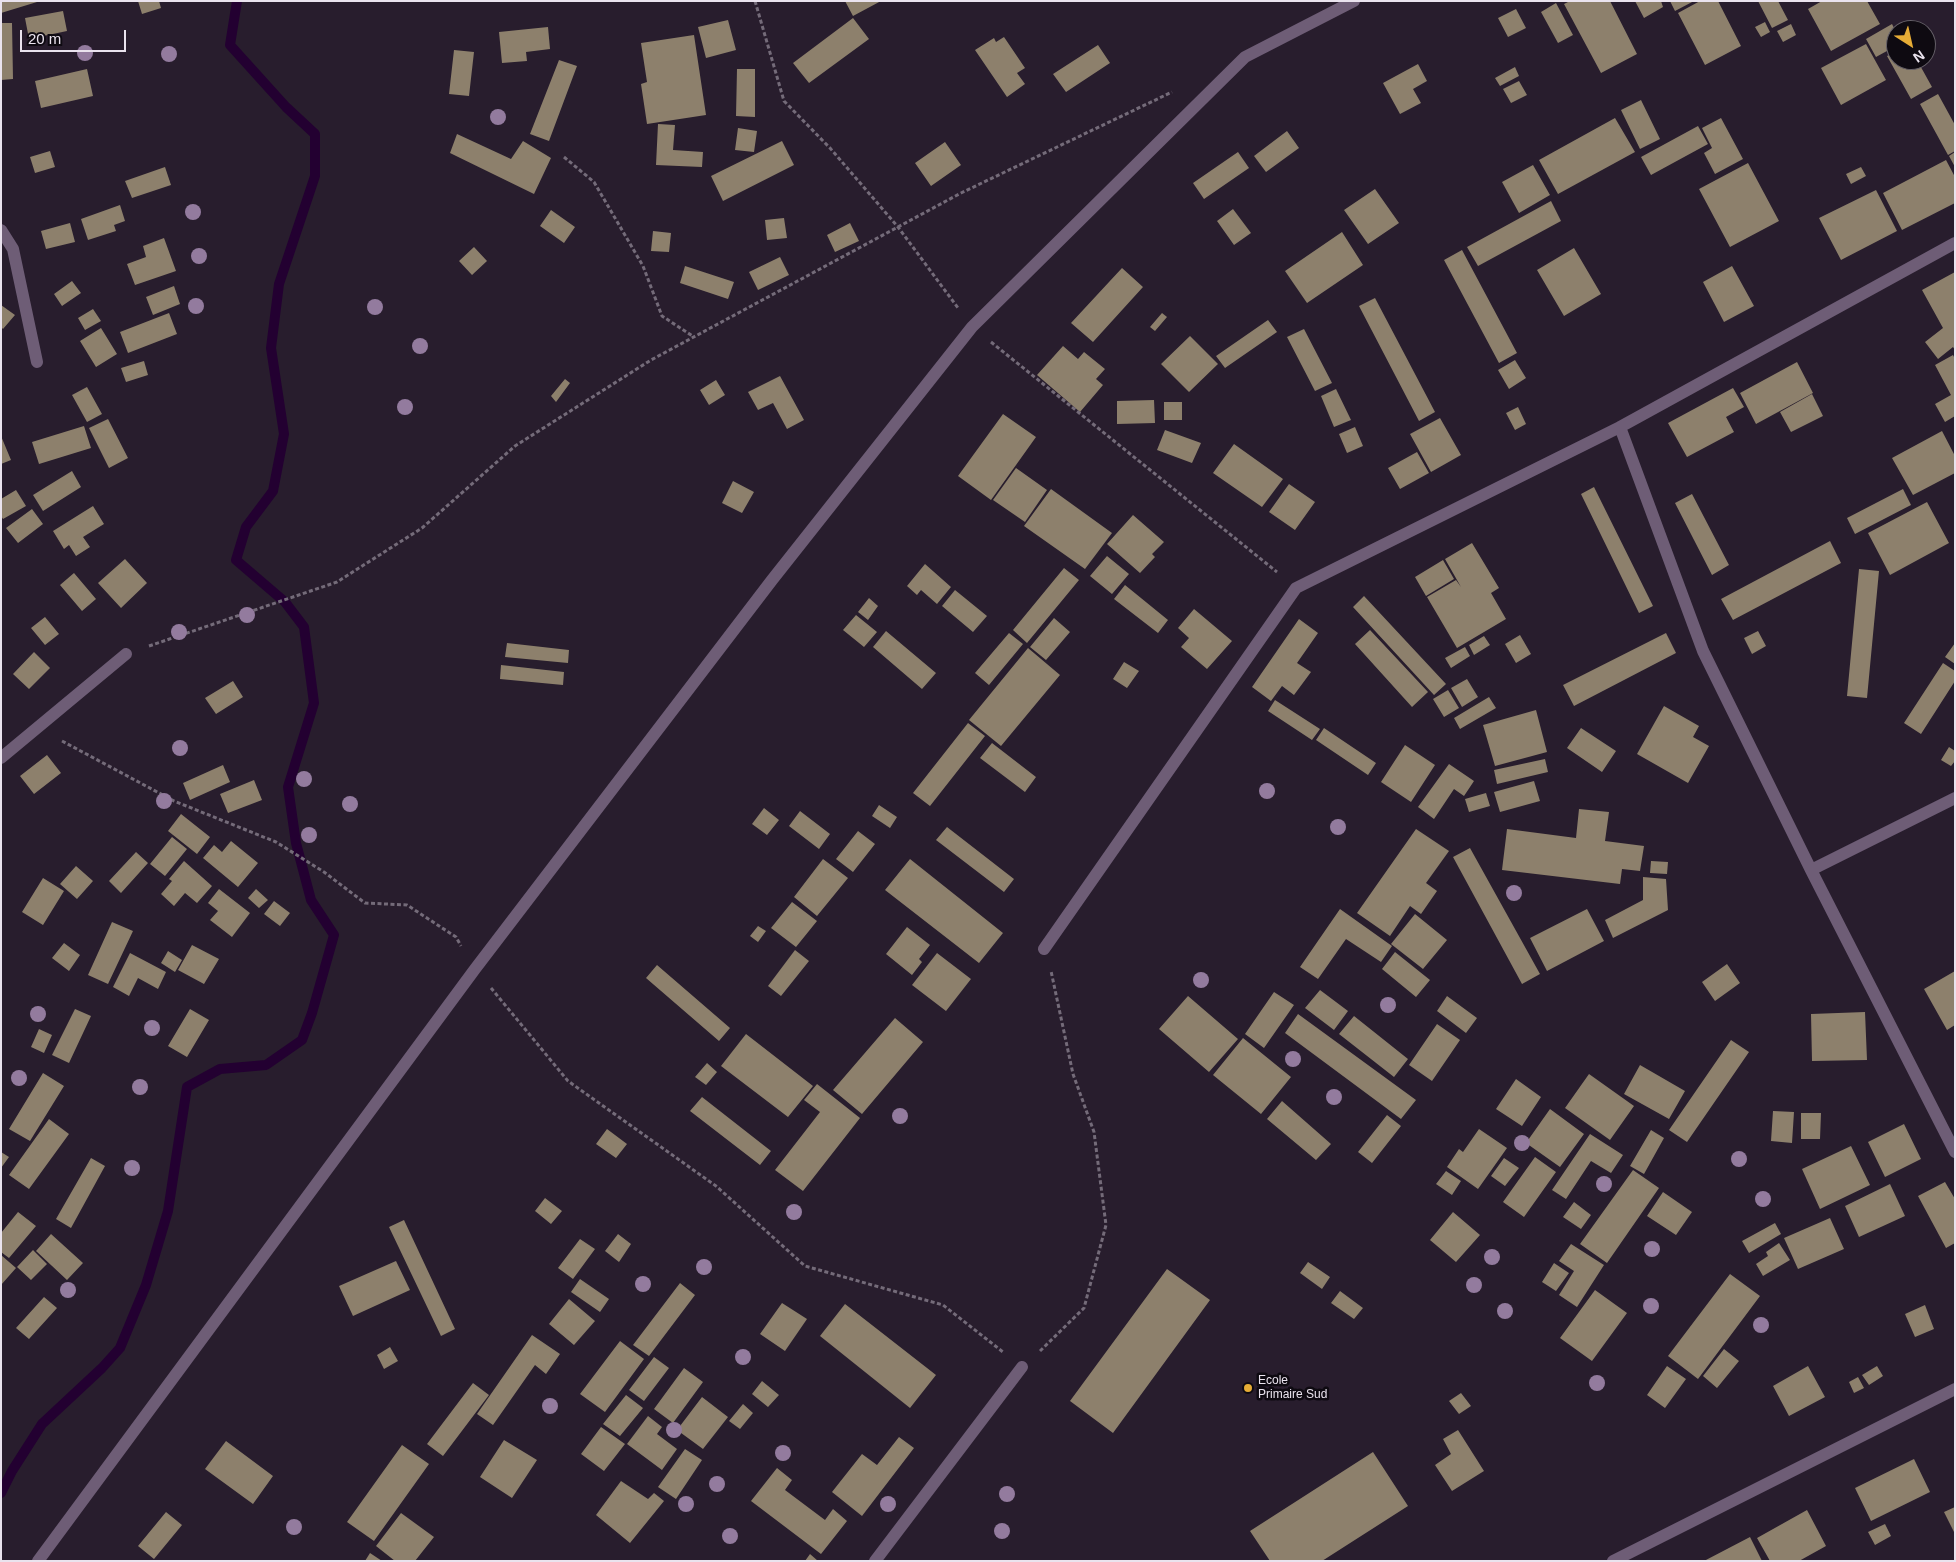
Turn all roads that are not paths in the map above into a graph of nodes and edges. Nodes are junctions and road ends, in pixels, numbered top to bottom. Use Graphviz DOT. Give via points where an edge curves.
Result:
graph roads {
  1 [pos="1354,1"];
  2 [pos="1,230"];
  3 [pos="1955,244"];
  4 [pos="37,362"];
  5 [pos="1620,427"];
  6 [pos="126,654"];
  7 [pos="1,758"];
  8 [pos="1955,798"];
  9 [pos="1811,870"];
  10 [pos="1044,949"];
  11 [pos="1955,1152"];
  12 [pos="1022,1367"];
  13 [pos="1955,1389"];
  14 [pos="38,1561"];
  15 [pos="875,1561"];
  16 [pos="1613,1561"];
  1 -- 14 [label="street" via="1245,57 972,327 772,580 475,969"];
  2 -- 4 [label="street" via="13,248"];
  3 -- 5 [label="street"];
  5 -- 9 [label="street" via="1704,651"];
  5 -- 10 [label="street" via="1296,588"];
  6 -- 7 [label="street"];
  8 -- 9 [label="street"];
  9 -- 11 [label="street"];
  12 -- 15 [label="street"];
  13 -- 16 [label="street"];
}
